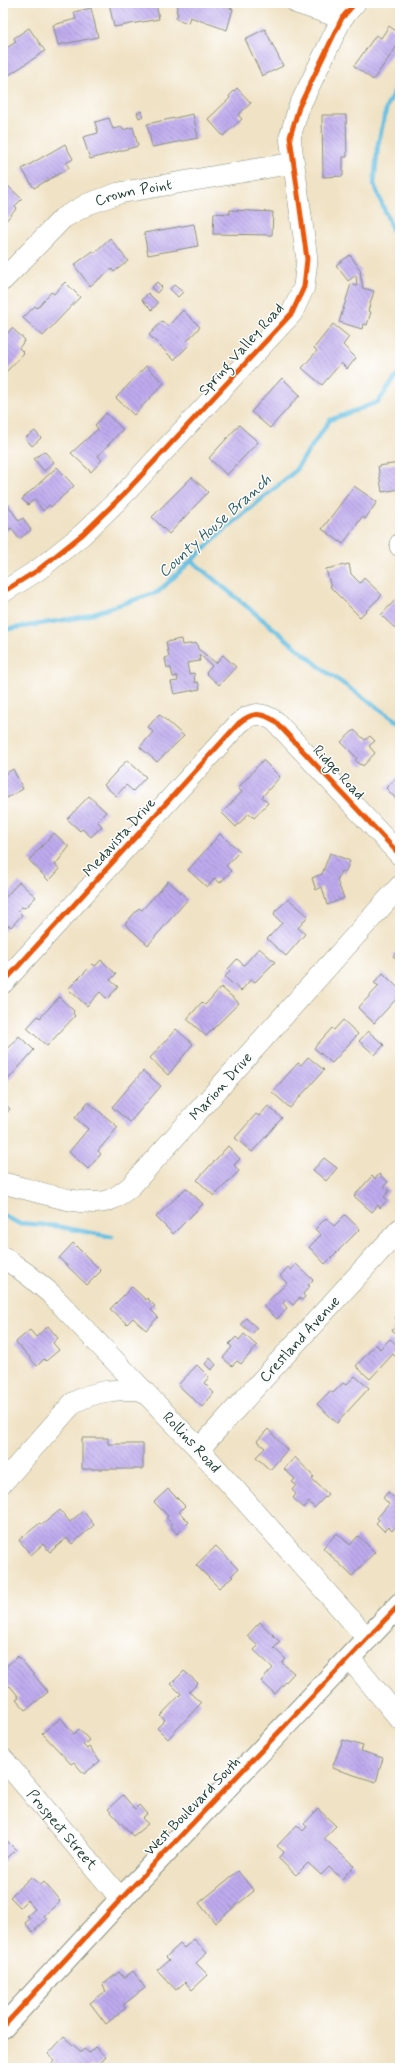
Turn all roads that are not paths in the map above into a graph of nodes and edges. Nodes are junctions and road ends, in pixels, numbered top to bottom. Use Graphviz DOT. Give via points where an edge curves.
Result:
graph roads {
  1 [pos="297,3"];
  2 [pos="348,10"];
  3 [pos="293,163"];
  4 [pos="3,280"];
  5 [pos="3,592"];
  6 [pos="256,713"];
  7 [pos="400,855"];
  8 [pos="400,886"];
  9 [pos="3,983"];
  10 [pos="3,1183"];
  11 [pos="400,1229"];
  12 [pos="3,1257"];
  13 [pos="143,1390"];
  14 [pos="199,1448"];
  15 [pos="3,1482"];
  16 [pos="400,1604"];
  17 [pos="368,1639"];
  18 [pos="350,1659"];
  19 [pos="400,1719"];
  20 [pos="3,1759"];
  21 [pos="120,1899"];
  22 [pos="3,2027"];
  1 -- 2 [label="street"];
  2 -- 3 [label="street, Spring Valley Road" via="299,107 290,137"];
  3 -- 4 [label="street, Crown Point" via="119,193 88,204 63,218"];
  3 -- 5 [label="street, Spring Valley Road" via="307,259 304,286 292,313 124,494 83,534 38,570"];
  6 -- 7 [label="street, Ridge Road" via="275,721"];
  6 -- 9 [label="street, Medavista Drive" via="239,723"];
  8 -- 10 [label="street, Marion Drive" via="131,1186 120,1195 108,1201 92,1204"];
  11 -- 14 [label="street, Crestland Avenue"];
  12 -- 13 [label="street, Rollins Road" via="50,1293"];
  13 -- 14 [label="street, Rollins Road"];
  13 -- 15 [label="street" via="115,1389 88,1394 73,1403"];
  14 -- 17 [label="street, Rollins Road"];
  16 -- 17 [label="main road, West Boulevard South"];
  17 -- 18 [label="main road, West Boulevard South"];
  18 -- 19 [label="street"];
  18 -- 21 [label="main road, West Boulevard South"];
  20 -- 21 [label="street, Prospect Street"];
  21 -- 22 [label="main road, West Boulevard South"];
}
